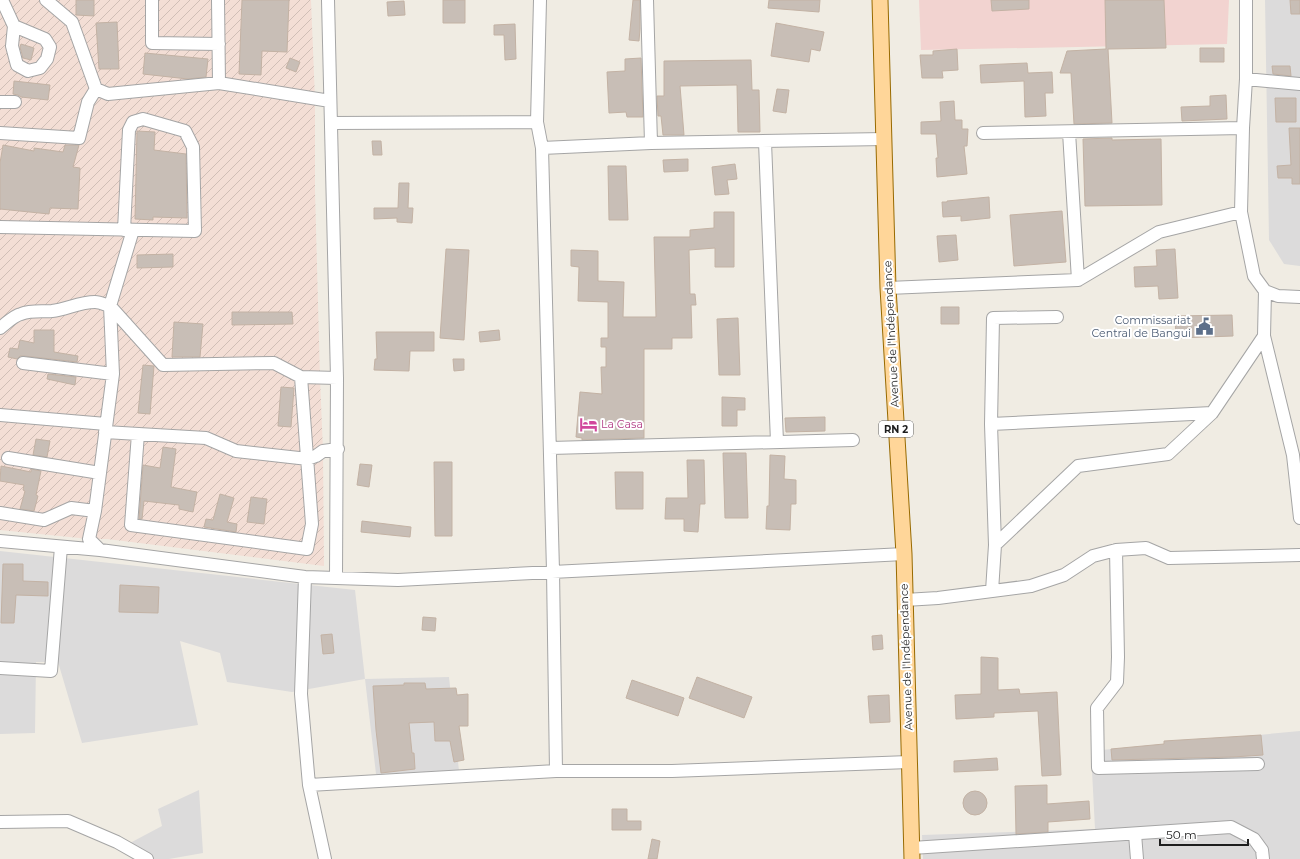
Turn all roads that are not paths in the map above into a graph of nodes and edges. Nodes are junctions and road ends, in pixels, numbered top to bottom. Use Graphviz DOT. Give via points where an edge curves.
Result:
graph roads {
  1 [pos="2,0"];
  2 [pos="46,0"];
  3 [pos="152,0"];
  4 [pos="218,0"];
  5 [pos="328,0"];
  6 [pos="540,0"];
  7 [pos="647,0"];
  8 [pos="880,0"];
  9 [pos="1246,0"];
  10 [pos="14,26"];
  11 [pos="219,44"];
  12 [pos="1246,79"];
  13 [pos="219,83"];
  14 [pos="1300,84"];
  15 [pos="96,89"];
  16 [pos="0,102"];
  17 [pos="15,102"];
  18 [pos="330,102"];
  19 [pos="537,122"];
  20 [pos="331,123"];
  21 [pos="1243,128"];
  22 [pos="1070,132"];
  23 [pos="0,133"];
  24 [pos="983,133"];
  25 [pos="885,139"];
  26 [pos="765,142"];
  27 [pos="651,143"];
  28 [pos="542,148"];
  29 [pos="1241,212"];
  30 [pos="0,227"];
  31 [pos="128,230"];
  32 [pos="1078,280"];
  33 [pos="888,288"];
  34 [pos="1265,291"];
  35 [pos="1300,297"];
  36 [pos="110,306"];
  37 [pos="1057,316"];
  38 [pos="0,328"];
  39 [pos="1264,336"];
  40 [pos="23,364"];
  41 [pos="113,374"];
  42 [pos="301,377"];
  43 [pos="337,378"];
  44 [pos="1212,413"];
  45 [pos="0,415"];
  46 [pos="991,424"];
  47 [pos="106,428"];
  48 [pos="138,434"];
  49 [pos="853,440"];
  50 [pos="777,442"];
  51 [pos="550,448"];
  52 [pos="338,449"];
  53 [pos="8,458"];
  54 [pos="308,459"];
  55 [pos="100,473"];
  56 [pos="95,511"];
  57 [pos="0,513"];
  58 [pos="1300,518"];
  59 [pos="0,541"];
  60 [pos="995,545"];
  61 [pos="61,547"];
  62 [pos="100,550"];
  63 [pos="1116,550"];
  64 [pos="904,554"];
  65 [pos="1300,555"];
  66 [pos="554,571"];
  67 [pos="305,577"];
  68 [pos="336,577"];
  69 [pos="992,591"];
  70 [pos="905,600"];
  71 [pos="0,668"];
  72 [pos="909,762"];
  73 [pos="1258,764"];
  74 [pos="556,771"];
  75 [pos="309,785"];
  76 [pos="0,822"];
  77 [pos="1135,834"];
  78 [pos="912,853"];
  79 [pos="147,859"];
  80 [pos="325,859"];
  81 [pos="1136,859"];
  82 [pos="1263,859"];
  1 -- 10 [label="street"];
  2 -- 15 [label="street" via="72,22"];
  3 -- 11 [label="street" via="152,43"];
  4 -- 11 [label="street"];
  5 -- 18 [label="street"];
  6 -- 19 [label="street"];
  7 -- 27 [label="street"];
  8 -- 25 [label="main road, Avenue de l'Indépendance / RN 2"];
  9 -- 12 [label="street"];
  11 -- 13 [label="street"];
  12 -- 14 [label="street"];
  12 -- 21 [label="street"];
  13 -- 15 [label="street" via="108,94"];
  13 -- 18 [label="street"];
  15 -- 23 [label="street" via="88,102 79,138"];
  16 -- 17 [label="street"];
  18 -- 20 [label="street"];
  19 -- 20 [label="street"];
  19 -- 28 [label="street"];
  20 -- 43 [label="street"];
  21 -- 22 [label="street"];
  21 -- 29 [label="street"];
  22 -- 24 [label="street"];
  22 -- 32 [label="street"];
  25 -- 26 [label="street"];
  25 -- 33 [label="main road, Avenue de l'Indépendance / RN 2"];
  26 -- 27 [label="street"];
  26 -- 50 [label="street"];
  27 -- 28 [label="street"];
  28 -- 51 [label="street"];
  29 -- 32 [label="street" via="1159,232"];
  29 -- 34 [label="street" via="1254,276"];
  30 -- 31 [label="street"];
  31 -- 31 [label="street" via="195,231 192,147 185,131 143,119 132,122 129,130"];
  31 -- 36 [label="street"];
  32 -- 33 [label="street"];
  33 -- 64 [label="main road, Avenue de l'Indépendance / RN 2"];
  34 -- 35 [label="street" via="1278,296"];
  34 -- 39 [label="street"];
  36 -- 38 [label="street" via="95,302 50,311 22,313"];
  36 -- 41 [label="street"];
  36 -- 42 [label="street" via="163,365 274,363"];
  37 -- 46 [label="street" via="993,318"];
  39 -- 44 [label="street"];
  39 -- 58 [label="street" via="1293,454"];
  40 -- 41 [label="street"];
  41 -- 47 [label="street"];
  42 -- 43 [label="street"];
  42 -- 54 [label="street"];
  43 -- 52 [label="street"];
  44 -- 46 [label="street"];
  44 -- 60 [label="street" via="1168,454 1078,466"];
  45 -- 47 [label="street"];
  46 -- 60 [label="street"];
  47 -- 48 [label="street"];
  47 -- 55 [label="street"];
  48 -- 54 [label="street" via="206,438 236,451"];
  48 -- 54 [label="street" via="131,525 307,549 312,524"];
  49 -- 50 [label="street"];
  50 -- 51 [label="street"];
  51 -- 66 [label="street"];
  52 -- 54 [label="street" via="324,451"];
  52 -- 68 [label="street"];
  53 -- 55 [label="street"];
  55 -- 56 [label="street"];
  56 -- 57 [label="street" via="71,508 44,520"];
  56 -- 62 [label="street" via="89,539"];
  59 -- 61 [label="street"];
  60 -- 69 [label="street"];
  61 -- 62 [label="street"];
  61 -- 71 [label="street" via="52,671"];
  62 -- 67 [label="street"];
  63 -- 65 [label="street" via="1146,548 1169,558"];
  63 -- 69 [label="street" via="1093,556 1064,575 1031,586"];
  63 -- 73 [label="street" via="1117,682 1097,708 1098,768"];
  64 -- 66 [label="street"];
  64 -- 70 [label="main road, Avenue de l'Indépendance / RN 2"];
  66 -- 68 [label="street" via="398,580"];
  66 -- 74 [label="street"];
  67 -- 68 [label="street"];
  67 -- 75 [label="street" via="301,694"];
  69 -- 70 [label="street"];
  70 -- 72 [label="main road, Avenue de l'Indépendance / RN 2"];
  72 -- 74 [label="street" via="672,771"];
  72 -- 78 [label="main road, Avenue de l'Indépendance / RN 2"];
  74 -- 75 [label="street"];
  75 -- 80 [label="street"];
  76 -- 79 [label="street" via="68,822 117,842"];
  77 -- 78 [label="street"];
  77 -- 81 [label="street"];
  77 -- 82 [label="street" via="1231,827 1254,839 1262,850"];
}
